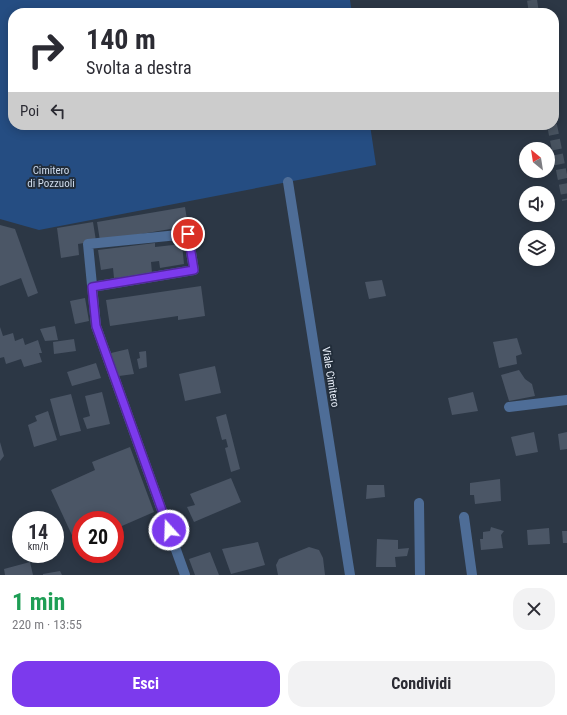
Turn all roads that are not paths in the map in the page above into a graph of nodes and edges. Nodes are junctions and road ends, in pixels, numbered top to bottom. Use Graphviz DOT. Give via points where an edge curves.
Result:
graph roads {
  1 [pos="288,182"];
  2 [pos="92,287"];
  3 [pos="567,400"];
  4 [pos="509,407"];
  5 [pos="420,503"];
  6 [pos="464,517"];
  7 [pos="185,575"];
  8 [pos="350,575"];
  9 [pos="420,575"];
  10 [pos="472,575"];
  1 -- 8 [label="street, Viale Cimitero"];
  2 -- 2 [label="street" via="88,244 188,234 194,270"];
  2 -- 7 [label="street" via="96,326"];
  3 -- 4 [label="street"];
  5 -- 9 [label="street"];
  6 -- 10 [label="street"];
}
